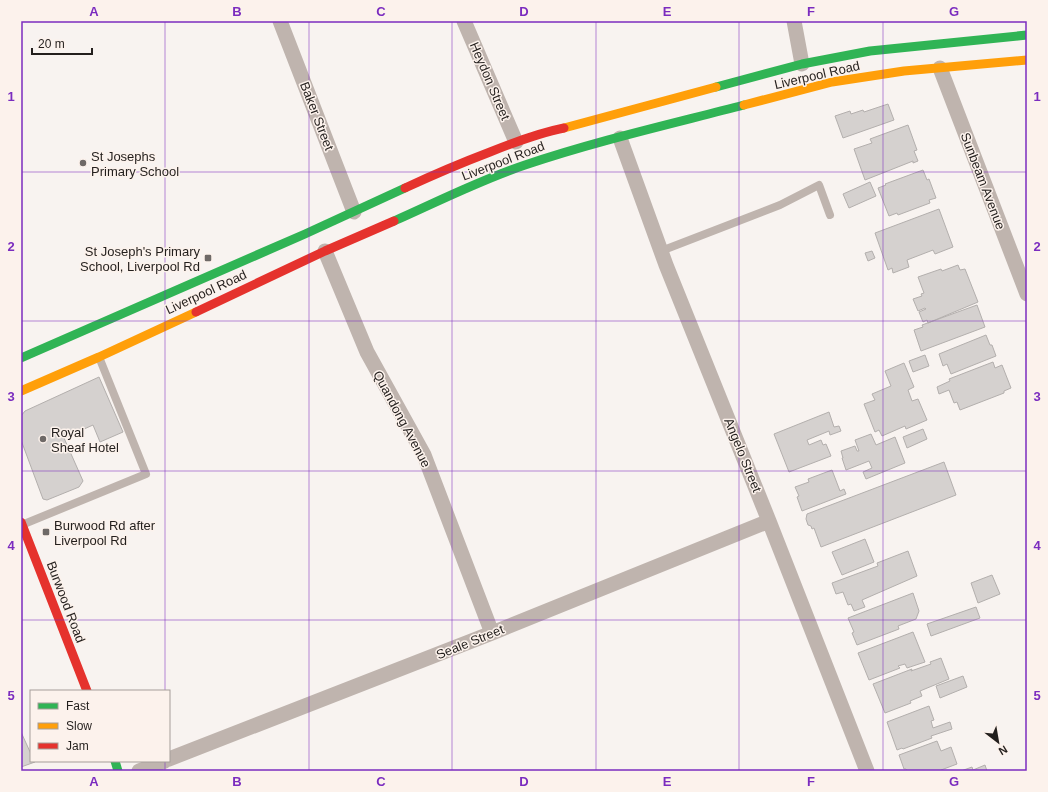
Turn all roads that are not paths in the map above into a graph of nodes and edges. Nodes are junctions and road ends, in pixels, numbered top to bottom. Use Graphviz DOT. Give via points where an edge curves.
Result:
graph roads {
  1 [pos="280,21"];
  2 [pos="464,21"];
  3 [pos="794,21"];
  4 [pos="1027,35"];
  5 [pos="1027,60"];
  6 [pos="802,64"];
  7 [pos="940,68"];
  8 [pos="620,138"];
  9 [pos="516,142"];
  10 [pos="354,212"];
  11 [pos="830,215"];
  12 [pos="325,251"];
  13 [pos="661,251"];
  14 [pos="1027,294"];
  15 [pos="99,357"];
  16 [pos="21,358"];
  17 [pos="21,391"];
  18 [pos="769,521"];
  19 [pos="22,523"];
  20 [pos="492,633"];
  21 [pos="87,690"];
  22 [pos="170,759"];
  23 [pos="162,762"];
  24 [pos="139,771"];
  25 [pos="867,771"];
  1 -- 10 [label="street, Baker Street"];
  2 -- 9 [label="street, Heydon Street"];
  3 -- 6 [label="street"];
  4 -- 6 [label="main road, Liverpool Road" via="870,51"];
  5 -- 7 [label="main road, Liverpool Road"];
  6 -- 9 [label="main road, Liverpool Road" via="545,132"];
  7 -- 8 [label="main road, Liverpool Road" via="832,82"];
  7 -- 14 [label="street, Sunbeam Avenue"];
  8 -- 12 [label="main road, Liverpool Road" via="498,175"];
  8 -- 13 [label="street, Angelo Street"];
  9 -- 10 [label="main road, Liverpool Road" via="446,170"];
  10 -- 16 [label="main road, Liverpool Road"];
  11 -- 13 [label="lane" via="819,186 780,205"];
  12 -- 15 [label="main road, Liverpool Road"];
  12 -- 20 [label="street, Quandong Avenue" via="367,352 424,455"];
  13 -- 18 [label="street, Angelo Street"];
  15 -- 17 [label="main road, Liverpool Road"];
  15 -- 19 [label="lane" via="146,474"];
  18 -- 20 [label="street, Seale Street"];
  18 -- 25 [label="street, Angelo Street"];
  19 -- 21 [label="main road, Burwood Road"];
  20 -- 22 [label="street, Seale Street"];
  23 -- 24 [label="street"];
}
